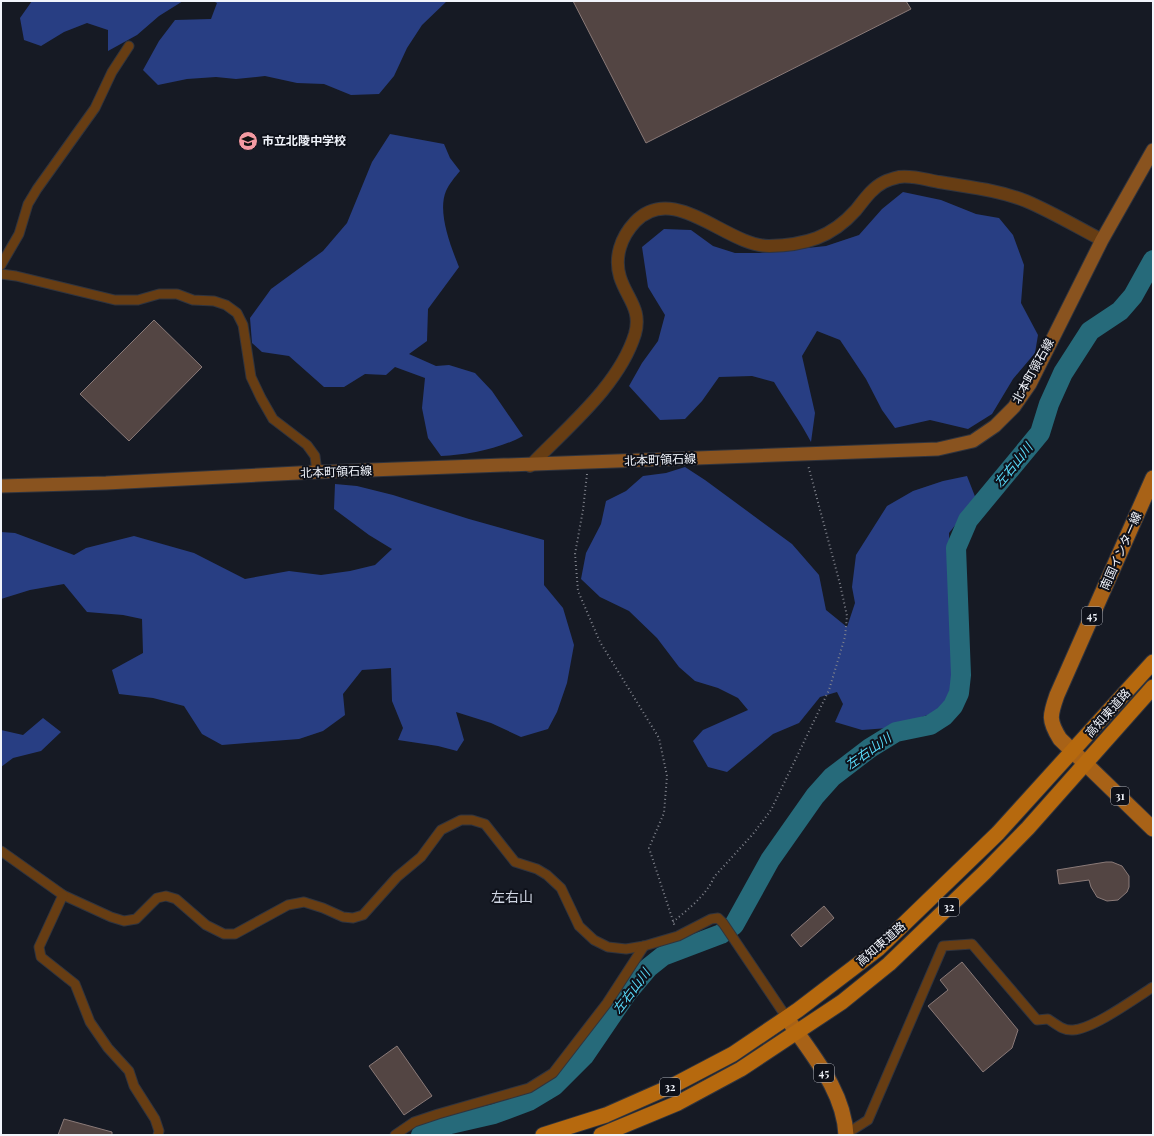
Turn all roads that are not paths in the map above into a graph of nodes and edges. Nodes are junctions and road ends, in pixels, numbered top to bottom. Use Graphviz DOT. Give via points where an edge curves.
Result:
graph roads {
  1 [pos="129,46"];
  2 [pos="1153,150"];
  3 [pos="1102,240"];
  4 [pos="1,265"];
  5 [pos="1,274"];
  6 [pos="530,466"];
  7 [pos="318,472"];
  8 [pos="1153,478"];
  9 [pos="1,486"];
  10 [pos="1153,662"];
  11 [pos="1153,687"];
  12 [pos="1073,751"];
  13 [pos="1087,764"];
  14 [pos="1153,828"];
  15 [pos="1,852"];
  16 [pos="63,895"];
  17 [pos="644,946"];
  18 [pos="1153,988"];
  19 [pos="787,1018"];
  20 [pos="797,1033"];
  21 [pos="846,1134"];
  22 [pos="158,1135"];
  23 [pos="395,1135"];
  24 [pos="543,1135"];
  25 [pos="602,1135"];
  1 -- 4 [label="street" via="112,72 95,108 28,204 19,234"];
  2 -- 3 [label="main road, 北本町領石線"];
  3 -- 6 [label="main road, 北本町領石線" via="1030,384 1014,407 996,426 973,441 938,449"];
  3 -- 6 [label="street" via="1027,202 1000,193 918,178 901,177 885,181 872,190 847,220 833,231 814,240 791,245 765,246 745,241 669,207 653,210 637,220 619,246 620,277 634,304 637,318 636,332 630,349 601,392"];
  5 -- 7 [label="street" via="115,300 138,300 159,294 177,294 193,300 214,301 226,305 237,313 243,325 251,377 261,398 273,419 307,445 315,456"];
  6 -- 7 [label="main road, 北本町領石線"];
  7 -- 9 [label="main road, 北本町領石線"];
  8 -- 12 [label="main road, 南国インター線 / 45" via="1050,714 1051,726"];
  10 -- 12 [label="highway, 高知東道路 / 32"];
  11 -- 13 [label="highway, 高知東道路 / 32"];
  12 -- 13 [label="main road, 31"];
  12 -- 19 [label="highway, 高知東道路 / 32" via="998,833 878,949"];
  13 -- 14 [label="main road, 31"];
  13 -- 20 [label="highway, 高知東道路 / 32" via="985,872 889,964 842,1002"];
  15 -- 16 [label="street"];
  16 -- 17 [label="street" via="124,921 136,919 157,898 166,896 176,899 206,925 224,934 243,931 288,905 304,902 343,917 353,918 363,915 397,877 421,857 441,830 461,820 472,820 485,824 515,862 537,868 561,888 579,926 594,940 608,947 626,949"];
  16 -- 22 [label="street" via="39,947 41,957 75,984 90,1022 108,1048 129,1071 134,1086 155,1120"];
  17 -- 19 [label="street" via="678,936 718,918"];
  17 -- 23 [label="street" via="607,1003 553,1073 530,1088 414,1122"];
  18 -- 21 [label="street" via="1087,1027 1067,1030 1048,1019 1037,1020 972,944 943,946 868,1120"];
  19 -- 20 [label="main road, 45"];
  19 -- 24 [label="highway, 高知東道路 / 32" via="733,1054 674,1085 606,1114"];
  20 -- 21 [label="main road, 45" via="822,1068 839,1100"];
  20 -- 25 [label="highway, 高知東道路 / 32" via="741,1069 678,1103"];
}
